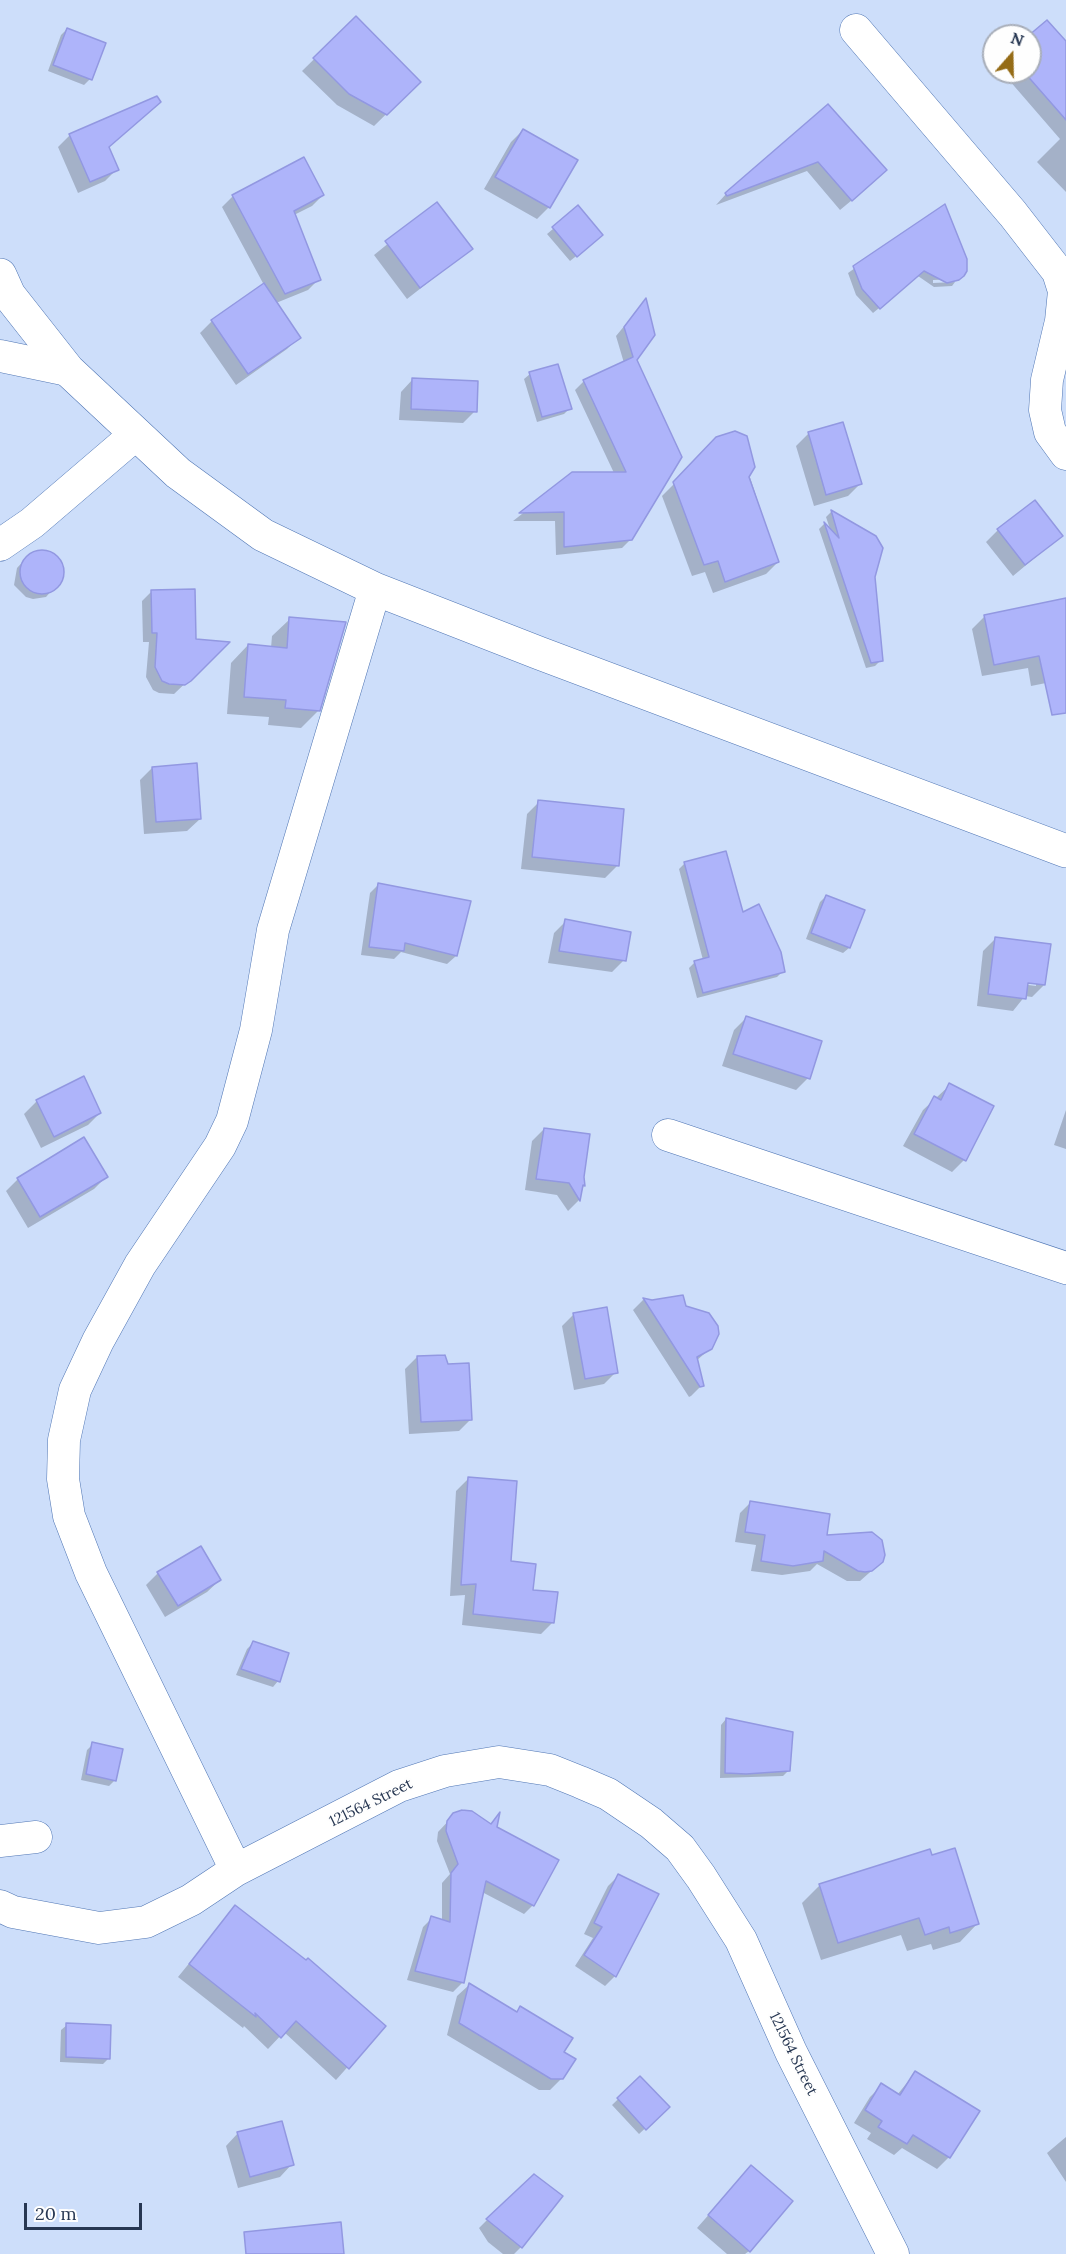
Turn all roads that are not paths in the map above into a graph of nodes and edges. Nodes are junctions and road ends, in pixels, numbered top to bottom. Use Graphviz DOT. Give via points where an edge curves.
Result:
graph roads {
  1 [pos="856,30"];
  2 [pos="0,275"];
  3 [pos="0,356"];
  4 [pos="68,370"];
  5 [pos="136,434"];
  6 [pos="1066,454"];
  7 [pos="0,545"];
  8 [pos="375,589"];
  9 [pos="1066,851"];
  10 [pos="668,1135"];
  11 [pos="1066,1268"];
  12 [pos="36,1837"];
  13 [pos="0,1841"];
  14 [pos="236,1870"];
  15 [pos="0,1906"];
  16 [pos="893,2254"];
  1 -- 6 [label="street" via="1058,272 1064,291 1045,410 1050,432"];
  2 -- 4 [label="street" via="9,295"];
  3 -- 4 [label="street"];
  4 -- 5 [label="street"];
  5 -- 7 [label="street" via="32,523"];
  5 -- 8 [label="street" via="178,473 262,535"];
  8 -- 9 [label="street"];
  8 -- 14 [label="street" via="273,930 256,1030 232,1121 220,1146 140,1265 98,1341 75,1390 64,1440 63,1479 69,1515 91,1573"];
  10 -- 11 [label="street"];
  12 -- 13 [label="street"];
  14 -- 15 [label="street, 121564 Street" via="191,1900 146,1922 99,1928 13,1912"];
  14 -- 16 [label="street, 121564 Street" via="399,1786 479,1764 499,1762 550,1770 622,1802 680,1848 741,1940 791,2052"];
}
